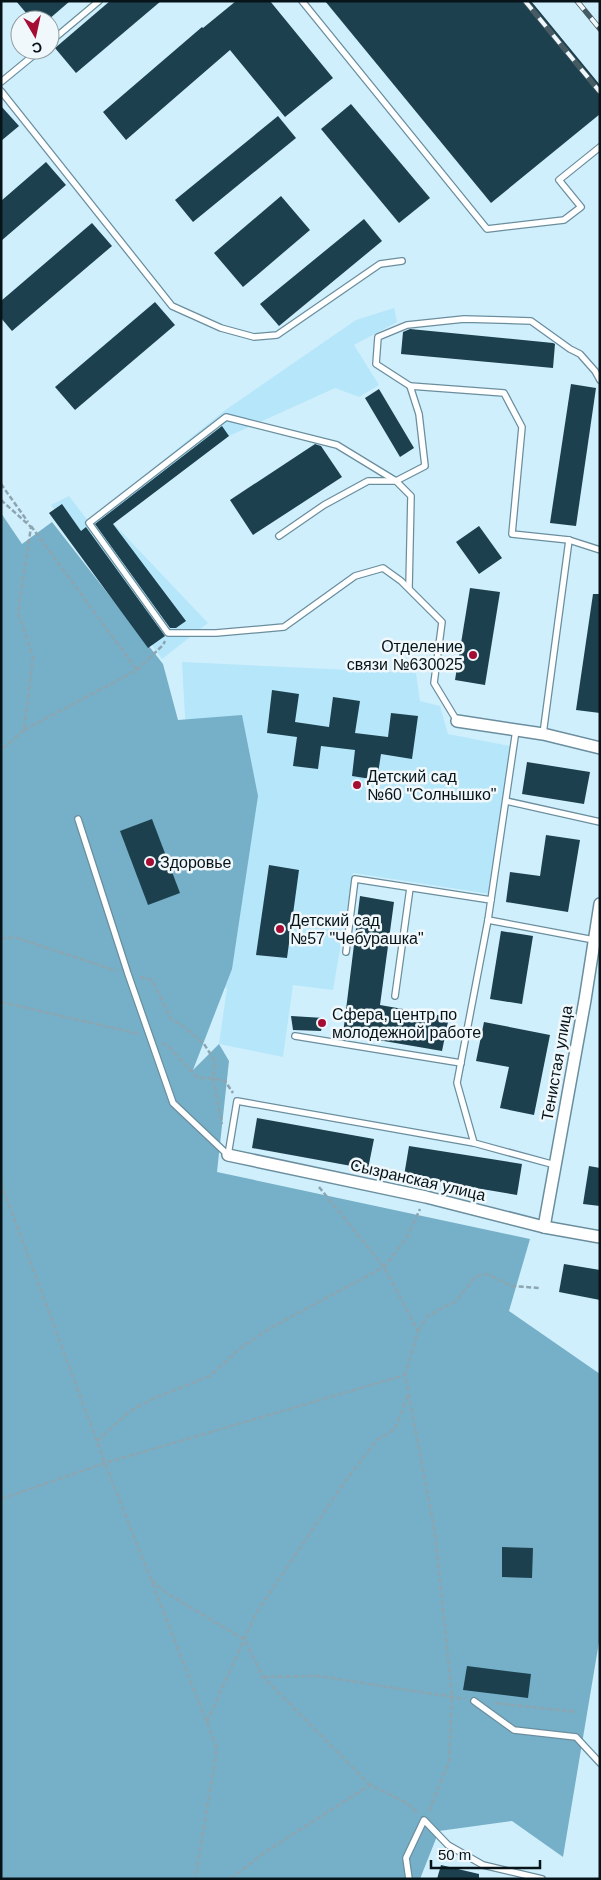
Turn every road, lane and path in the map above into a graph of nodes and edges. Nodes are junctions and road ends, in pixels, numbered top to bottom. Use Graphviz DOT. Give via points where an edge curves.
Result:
graph roads {
  1 [pos="99,1"];
  2 [pos="302,1"];
  3 [pos="60,34"];
  4 [pos="28,60"];
  5 [pos="1,82"];
  6 [pos="1,91"];
  7 [pos="600,147"];
  8 [pos="402,261"];
  9 [pos="600,380"];
  10 [pos="410,386"];
  11 [pos="396,481"];
  12 [pos="1,484"];
  13 [pos="1,500"];
  14 [pos="31,527"];
  15 [pos="279,536"];
  16 [pos="569,540"];
  17 [pos="600,550"];
  18 [pos="409,588"];
  19 [pos="168,633"];
  20 [pos="137,670"];
  21 [pos="457,721"];
  22 [pos="24,730"];
  23 [pos="516,730"];
  24 [pos="543,734"];
  25 [pos="600,748"];
  26 [pos="1,750"];
  27 [pos="506,801"];
  28 [pos="78,818"];
  29 [pos="600,822"];
  30 [pos="410,888"];
  31 [pos="491,900"];
  32 [pos="600,904"];
  33 [pos="488,920"];
  34 [pos="14,937"];
  35 [pos="1,939"];
  36 [pos="594,940"];
  37 [pos="346,952"];
  38 [pos="395,996"];
  39 [pos="1,1002"];
  40 [pos="296,1036"];
  41 [pos="150,1037"];
  42 [pos="461,1063"];
  43 [pos="237,1101"];
  44 [pos="474,1143"];
  45 [pos="228,1155"];
  46 [pos="555,1165"];
  47 [pos="307,1173"];
  48 [pos="1,1183"];
  49 [pos="426,1197"];
  50 [pos="544,1227"];
  51 [pos="600,1237"];
  52 [pos="384,1267"];
  53 [pos="539,1288"];
  54 [pos="418,1331"];
  55 [pos="405,1375"];
  56 [pos="408,1394"];
  57 [pos="97,1441"];
  58 [pos="106,1463"];
  59 [pos="1,1499"];
  60 [pos="151,1580"];
  61 [pos="245,1640"];
  62 [pos="263,1677"];
  63 [pos="452,1696"];
  64 [pos="474,1701"];
  65 [pos="578,1712"];
  66 [pos="207,1722"];
  67 [pos="600,1763"];
  68 [pos="370,1785"];
  69 [pos="424,1820"];
  70 [pos="195,1879"];
  71 [pos="231,1879"];
  72 [pos="409,1879"];
  73 [pos="542,1879"];
  1 -- 3 [label="lane"];
  2 -- 7 [label="lane" via="487,229 564,220 580,207 559,180"];
  4 -- 5 [label="lane"];
  6 -- 8 [label="lane" via="172,306 220,328 254,337 277,335 380,264"];
  9 -- 10 [label="lane" via="580,354 531,321 464,319 407,325 378,337 376,364"];
  10 -- 11 [label="lane" via="419,414 425,466"];
  10 -- 16 [label="lane" via="504,393 522,428 512,534"];
  11 -- 15 [label="lane" via="368,481 324,505"];
  11 -- 18 [label="lane" via="411,496"];
  11 -- 19 [label="lane" via="337,445 226,417 89,523"];
  12 -- 14 [label="path"];
  13 -- 14 [label="path"];
  14 -- 20 [label="path"];
  14 -- 22 [label="path" via="18,612 33,657"];
  16 -- 17 [label="lane"];
  16 -- 24 [label="lane"];
  18 -- 19 [label="lane" via="383,568 355,576 284,627 216,634"];
  18 -- 21 [label="lane" via="442,622 434,683"];
  19 -- 20 [label="path" via="164,645"];
  20 -- 22 [label="path"];
  21 -- 23 [label="street"];
  22 -- 26 [label="path"];
  23 -- 24 [label="street"];
  23 -- 27 [label="lane"];
  24 -- 25 [label="street"];
  27 -- 29 [label="lane"];
  27 -- 31 [label="lane"];
  28 -- 41 [label="lane"];
  30 -- 31 [label="lane"];
  30 -- 37 [label="lane" via="355,879"];
  30 -- 38 [label="lane"];
  31 -- 33 [label="lane"];
  32 -- 36 [label="street, Тенистая улица"];
  33 -- 36 [label="lane"];
  33 -- 42 [label="lane"];
  34 -- 35 [label="path"];
  36 -- 46 [label="street, Тенистая улица"];
  39 -- 41 [label="path"];
  40 -- 42 [label="lane"];
  41 -- 43 [label="path" via="168,1046 198,1078 225,1081"];
  41 -- 45 [label="lane" via="173,1103"];
  42 -- 44 [label="lane" via="457,1083"];
  43 -- 44 [label="lane"];
  43 -- 45 [label="lane"];
  44 -- 46 [label="lane"];
  45 -- 47 [label="street, Сызранская улица"];
  46 -- 50 [label="street, Тенистая улица"];
  47 -- 49 [label="street, Сызранская улица"];
  47 -- 52 [label="path"];
  48 -- 57 [label="path"];
  49 -- 50 [label="street, Сызранская улица"];
  49 -- 52 [label="path" via="406,1239"];
  50 -- 51 [label="street, Сызранская улица"];
  52 -- 54 [label="path"];
  52 -- 57 [label="path" via="272,1327 239,1349 210,1376 152,1398 130,1411"];
  53 -- 54 [label="path" via="512,1286 487,1274 476,1276 456,1301 429,1315"];
  54 -- 55 [label="path"];
  55 -- 56 [label="path"];
  55 -- 58 [label="path"];
  56 -- 61 [label="path" via="395,1429 377,1440 343,1484 255,1615"];
  56 -- 63 [label="path" via="435,1533"];
  57 -- 58 [label="path"];
  58 -- 59 [label="path"];
  58 -- 60 [label="path"];
  60 -- 61 [label="path" via="165,1592"];
  60 -- 66 [label="path"];
  61 -- 62 [label="path"];
  61 -- 66 [label="path"];
  62 -- 63 [label="path" via="319,1676"];
  62 -- 68 [label="path"];
  63 -- 64 [label="path"];
  63 -- 69 [label="path" via="449,1762"];
  64 -- 65 [label="path"];
  64 -- 67 [label="lane" via="514,1730 576,1738"];
  66 -- 70 [label="path" via="217,1748"];
  68 -- 69 [label="path" via="407,1803"];
  68 -- 71 [label="path" via="265,1852"];
  69 -- 72 [label="lane" via="406,1858"];
  69 -- 73 [label="lane" via="448,1845 483,1865"];
}
